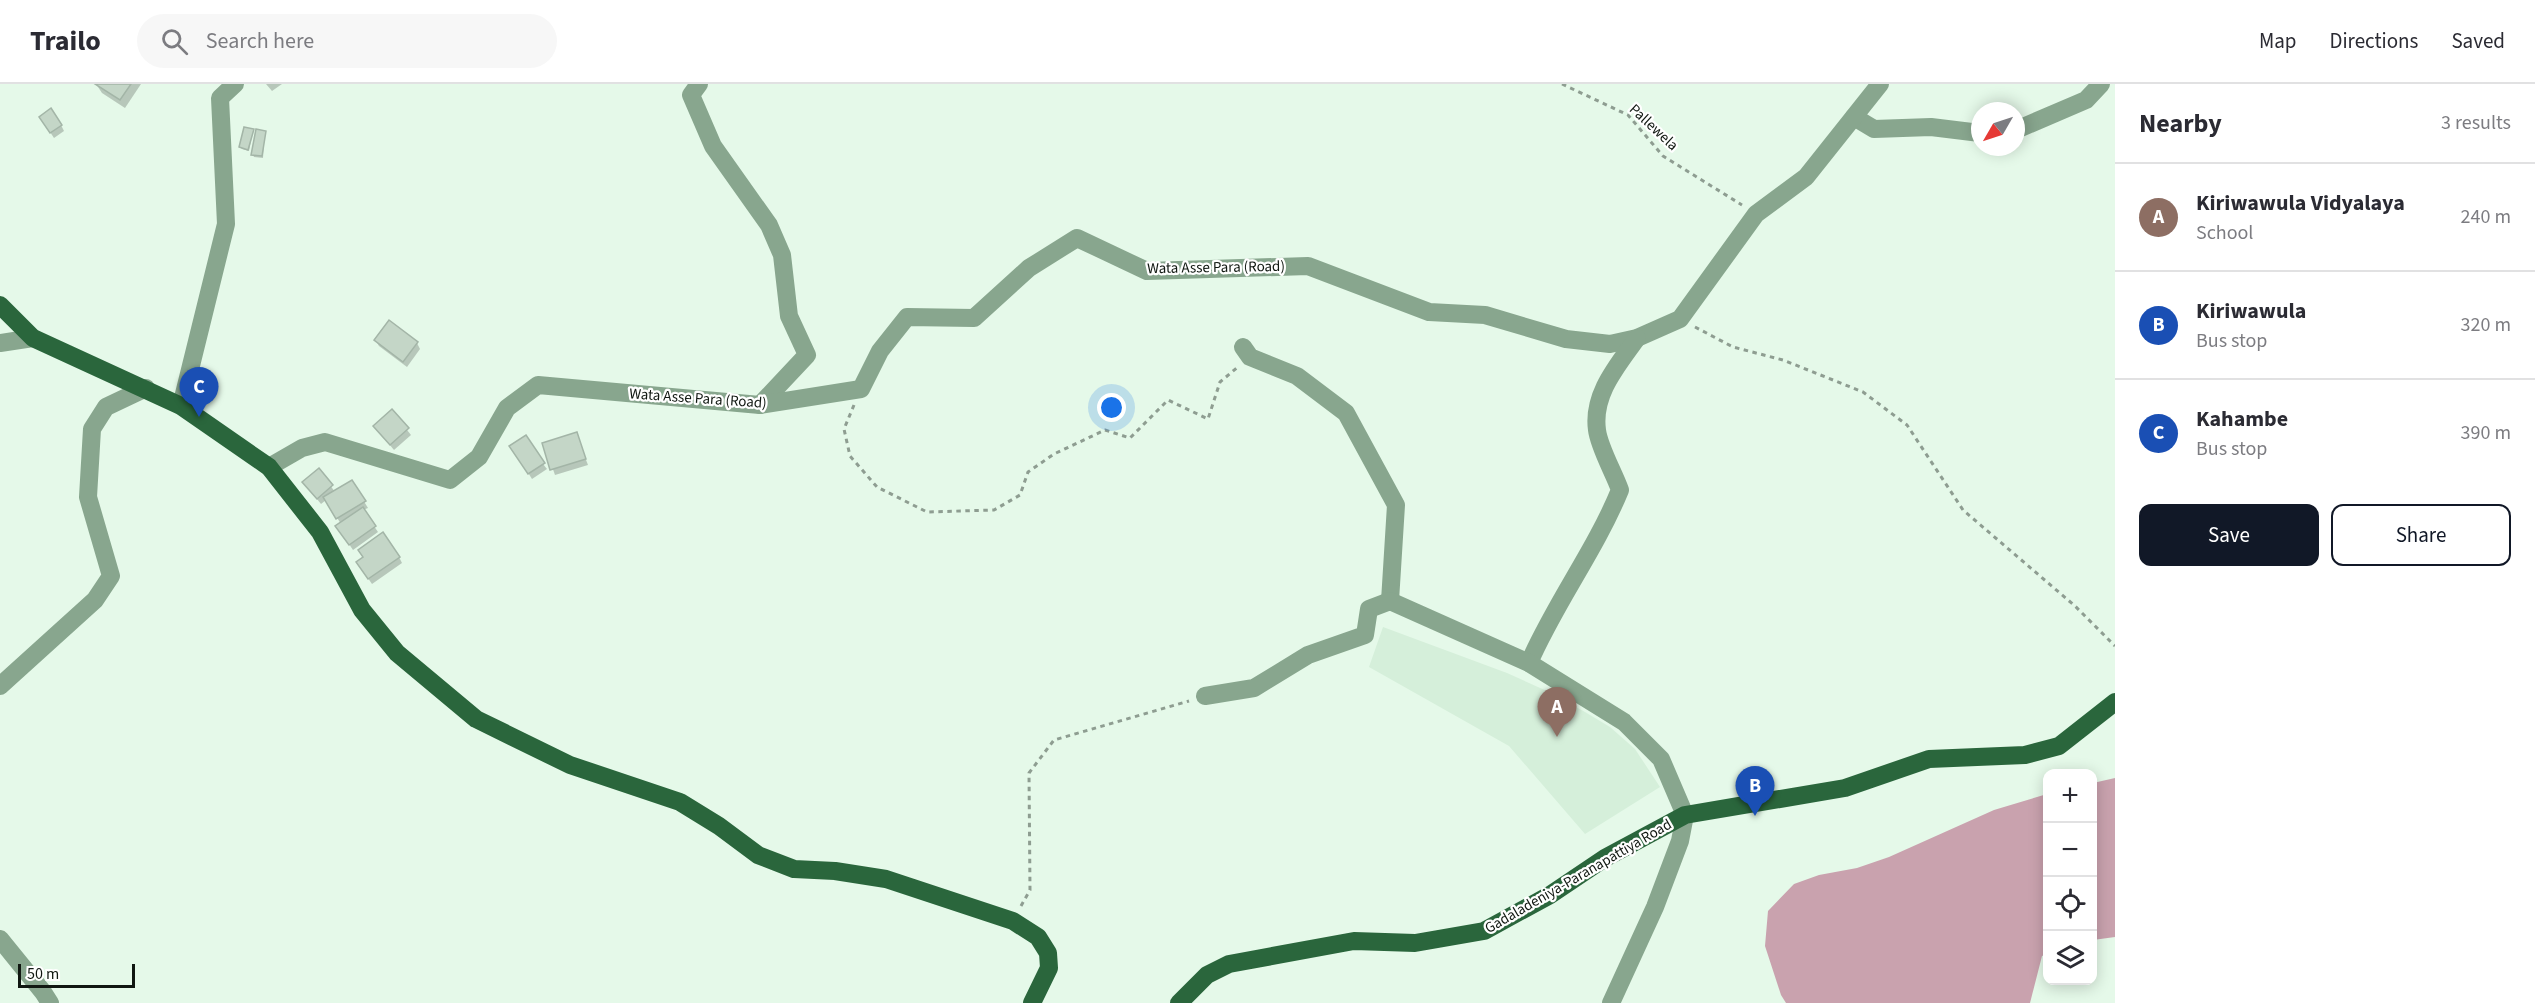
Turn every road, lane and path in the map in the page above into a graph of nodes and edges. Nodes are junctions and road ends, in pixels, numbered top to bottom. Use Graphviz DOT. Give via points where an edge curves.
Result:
graph roads {
  1 [pos="235,84"];
  2 [pos="699,84"];
  3 [pos="1562,84"];
  4 [pos="1880,84"];
  5 [pos="2102,84"];
  6 [pos="1854,117"];
  7 [pos="2025,126"];
  8 [pos="1971,132"];
  9 [pos="1756,214"];
  10 [pos="0,305"];
  11 [pos="1680,319"];
  12 [pos="33,338"];
  13 [pos="1637,338"];
  14 [pos="0,343"];
  15 [pos="1247,352"];
  16 [pos="146,388"];
  17 [pos="861,389"];
  18 [pos="760,405"];
  19 [pos="181,406"];
  20 [pos="269,467"];
  21 [pos="1390,601"];
  22 [pos="2115,646"];
  23 [pos="1528,663"];
  24 [pos="0,686"];
  25 [pos="1205,696"];
  26 [pos="2115,702"];
  27 [pos="1685,815"];
  28 [pos="1013,921"];
  29 [pos="0,939"];
  30 [pos="50,1003"];
  31 [pos="1032,1003"];
  32 [pos="1179,1003"];
  33 [pos="1611,1003"];
  1 -- 19 [label="street" via="220,98 226,224"];
  2 -- 18 [label="street" via="691,95 714,146 769,225 782,255 789,316 807,355"];
  3 -- 9 [label="path, Pallewela" via="1628,115 1664,156"];
  4 -- 6 [label="street"];
  5 -- 7 [label="street" via="2086,100"];
  6 -- 8 [label="street" via="1874,129 1931,127"];
  6 -- 9 [label="street" via="1806,177"];
  9 -- 11 [label="street"];
  10 -- 12 [label="main road"];
  11 -- 13 [label="street, Wata Asse Para (Road)"];
  11 -- 22 [label="path" via="1733,347 1783,360 1863,392 1907,425 1963,510 2075,606"];
  12 -- 14 [label="street"];
  12 -- 16 [label="main road"];
  13 -- 17 [label="street, Wata Asse Para (Road)" via="1610,344 1566,339 1485,315 1429,312 1308,266 1147,271 1077,238 1029,268 974,318 908,317 880,351"];
  13 -- 23 [label="street" via="1605,384 1597,416 1597,431 1620,490 1606,526"];
  15 -- 17 [label="path" via="1220,382 1208,419 1168,400 1130,438 1105,429 1053,454 1029,472 1020,495 994,510 927,512 877,487 850,456 844,429"];
  15 -- 21 [label="street" via="1297,376 1346,413 1396,505"];
  16 -- 19 [label="main road"];
  16 -- 24 [label="street" via="106,407 92,429 88,497 111,576 95,600"];
  17 -- 18 [label="street, Wata Asse Para (Road)"];
  18 -- 20 [label="street, Wata Asse Para (Road)" via="538,386 507,408 479,457 450,480 325,442 302,447"];
  19 -- 20 [label="main road"];
  20 -- 28 [label="main road" via="320,532 362,610 397,653 476,719 570,765 680,802 767,859 794,869 886,879"];
  21 -- 23 [label="street"];
  21 -- 25 [label="street" via="1369,609 1365,635 1308,655 1254,688"];
  23 -- 27 [label="street" via="1624,722 1661,759"];
  25 -- 28 [label="path" via="1054,740 1029,773 1030,890"];
  26 -- 27 [label="main road, Gadaladeniya-Paranapattiya Road" via="2059,746 2025,755 1929,759 1845,788"];
  27 -- 32 [label="main road, Gadaladeniya-Paranapattiya Road" via="1605,858 1484,932 1415,943 1354,941 1229,964 1207,975"];
  27 -- 33 [label="street" via="1680,841 1655,907"];
  28 -- 31 [label="main road" via="1038,937 1048,953 1049,968"];
  29 -- 30 [label="street"];
}
